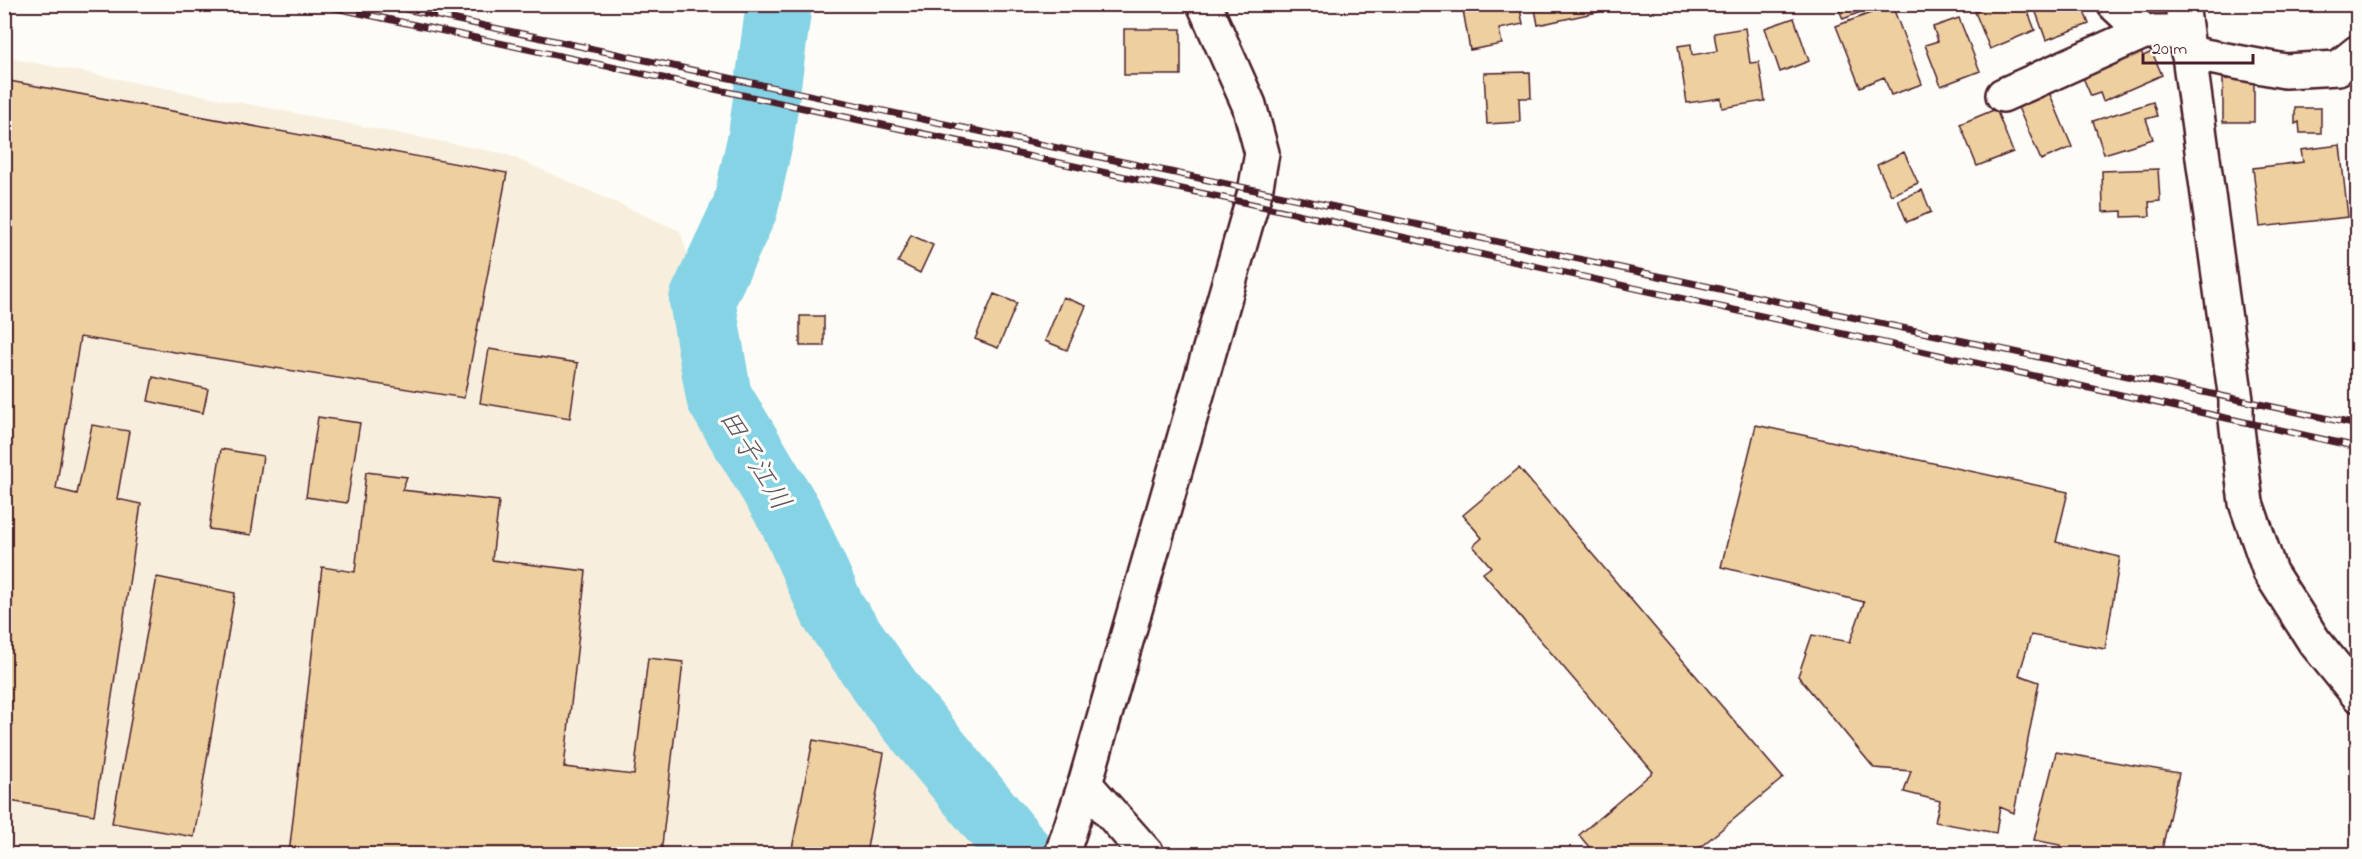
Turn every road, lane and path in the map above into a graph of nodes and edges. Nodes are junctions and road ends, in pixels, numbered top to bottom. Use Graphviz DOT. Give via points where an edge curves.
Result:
graph roads {
  1 [pos="2114,4"];
  2 [pos="1206,5"];
  3 [pos="2185,30"];
  4 [pos="2144,32"];
  5 [pos="2358,52"];
  6 [pos="2003,95"];
  7 [pos="2358,695"];
  8 [pos="1085,784"];
  9 [pos="1062,855"];
  10 [pos="1147,855"];
  1 -- 4 [label="street"];
  2 -- 8 [label="street" via="1249,105 1262,153 1255,192"];
  3 -- 4 [label="street"];
  3 -- 5 [label="street" via="2285,71 2338,68"];
  3 -- 7 [label="street" via="2236,400 2246,503 2270,572 2314,641"];
  4 -- 6 [label="street"];
  8 -- 9 [label="street"];
  8 -- 10 [label="street"];
}
